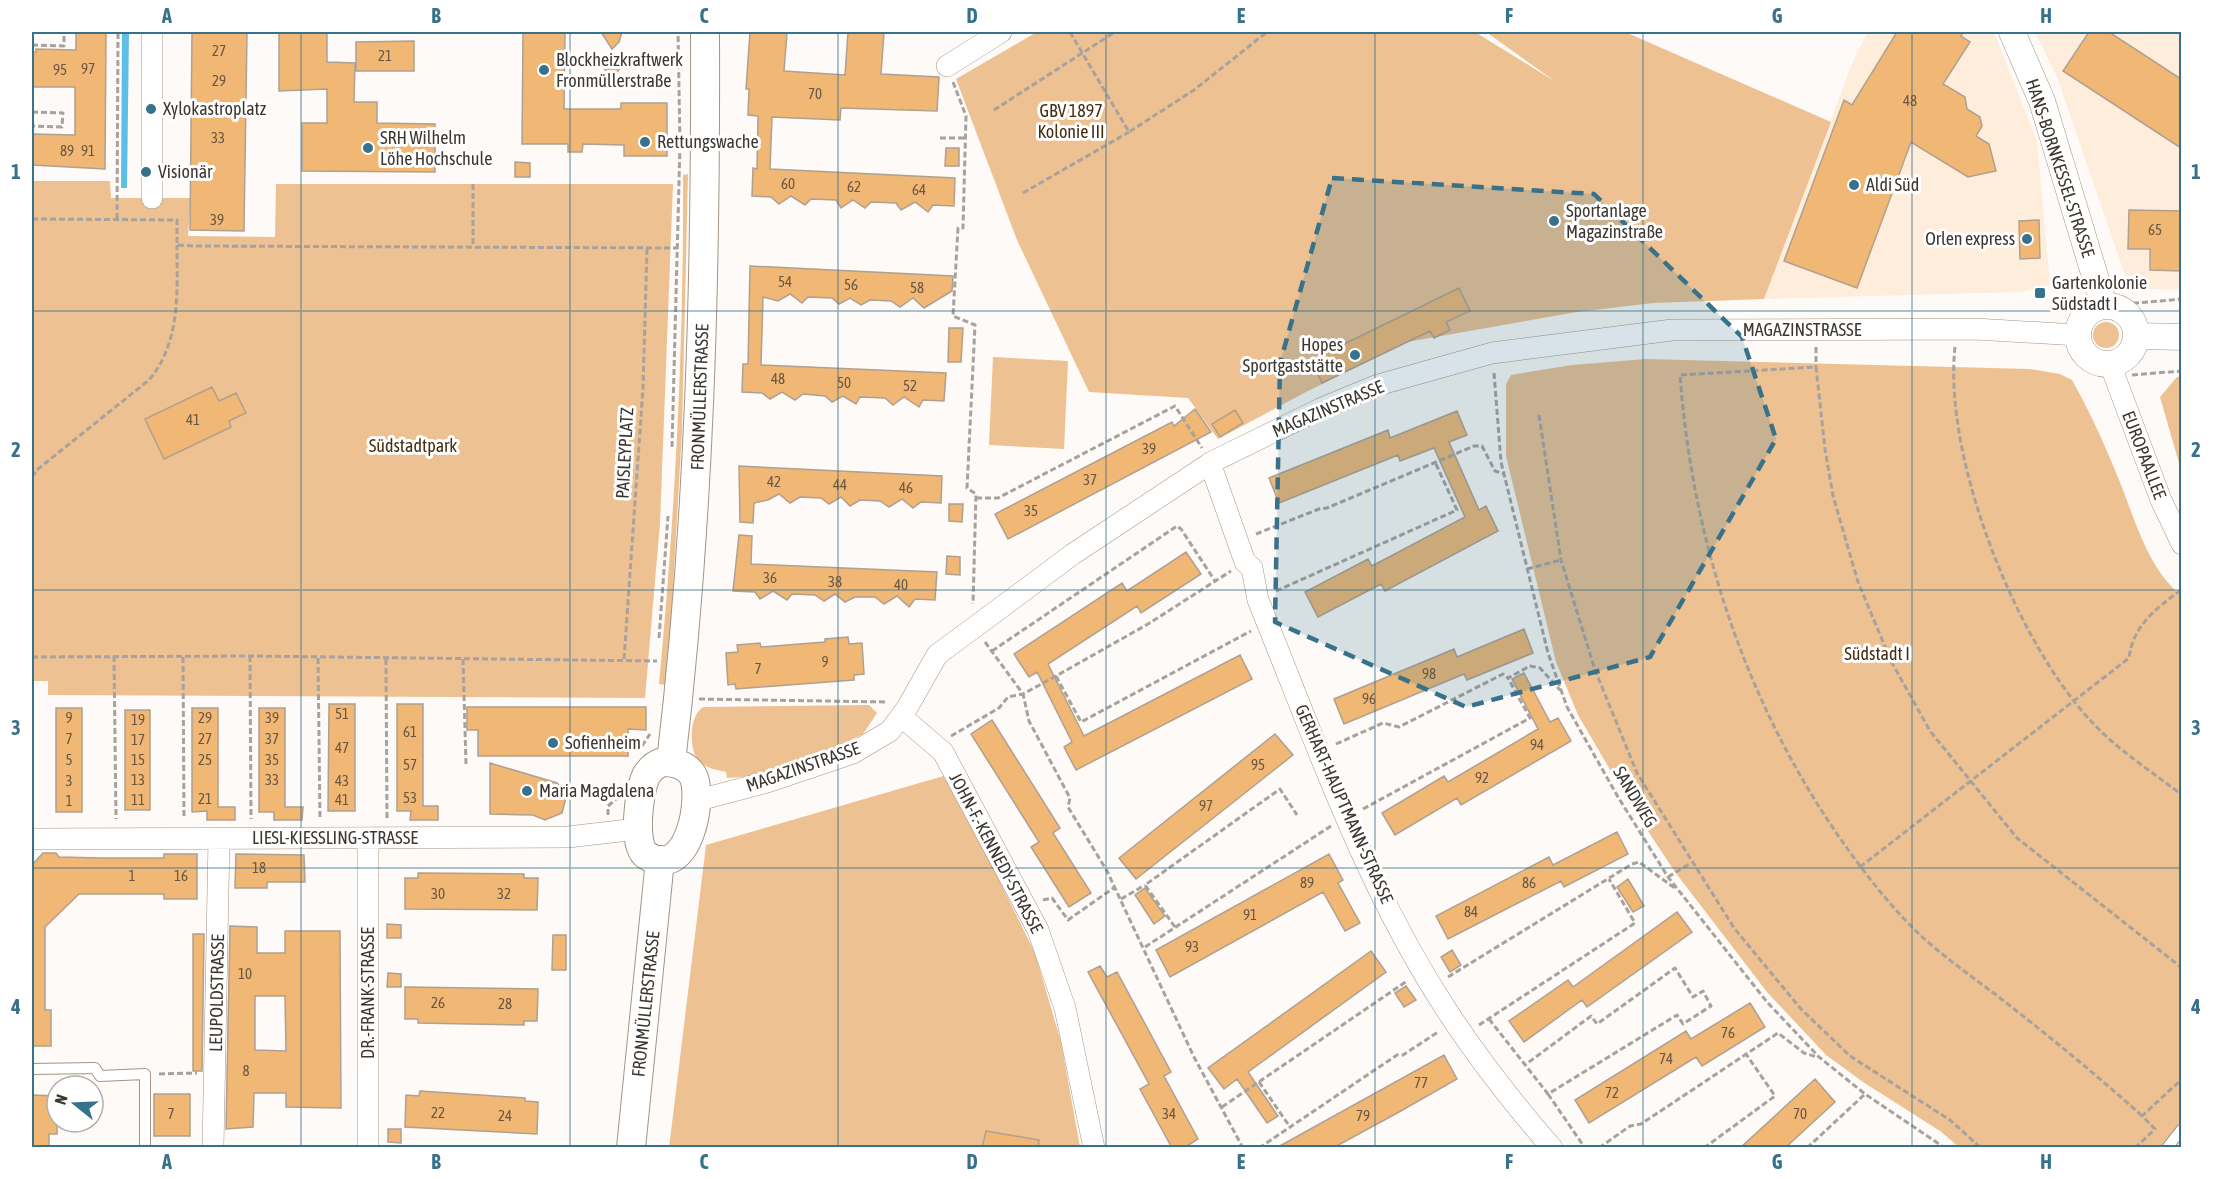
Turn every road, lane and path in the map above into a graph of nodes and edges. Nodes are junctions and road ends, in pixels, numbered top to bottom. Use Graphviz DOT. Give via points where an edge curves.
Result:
graph roads {
  1 [pos="64,32"];
  2 [pos="118,32"];
  3 [pos="152,32"];
  4 [pos="678,32"];
  5 [pos="705,32"];
  6 [pos="1000,32"];
  7 [pos="1070,32"];
  8 [pos="1115,32"];
  9 [pos="1267,32"];
  10 [pos="2013,32"];
  11 [pos="32,45"];
  12 [pos="1084,54"];
  13 [pos="947,66"];
  14 [pos="994,110"];
  15 [pos="32,112"];
  16 [pos="32,126"];
  17 [pos="1129,132"];
  18 [pos="940,138"];
  19 [pos="965,138"];
  20 [pos="473,184"];
  21 [pos="1023,193"];
  22 [pos="152,198"];
  23 [pos="32,219"];
  24 [pos="117,219"];
  25 [pos="177,245"];
  26 [pos="474,247"];
  27 [pos="647,247"];
  28 [pos="678,248"];
  29 [pos="2181,299"];
  30 [pos="2104,306"];
  31 [pos="1957,329"];
  32 [pos="2078,335"];
  33 [pos="2136,336"];
  34 [pos="2181,337"];
  35 [pos="1492,353"];
  36 [pos="2112,370"];
  37 [pos="2181,371"];
  38 [pos="1539,415"];
  39 [pos="672,451"];
  40 [pos="1435,462"];
  41 [pos="1211,463"];
  42 [pos="1504,474"];
  43 [pos="32,477"];
  44 [pos="976,498"];
  45 [pos="669,510"];
  46 [pos="2181,544"];
  47 [pos="1242,553"];
  48 [pos="1562,560"];
  49 [pos="1527,569"];
  50 [pos="1215,581"];
  51 [pos="2181,589"];
  52 [pos="1258,600"];
  53 [pos="1268,622"];
  54 [pos="972,626"];
  55 [pos="658,649"];
  56 [pos="992,651"];
  57 [pos="114,656"];
  58 [pos="250,656"];
  59 [pos="32,657"];
  60 [pos="183,657"];
  61 [pos="318,657"];
  62 [pos="386,658"];
  63 [pos="463,659"];
  64 [pos="624,659"];
  65 [pos="657,669"];
  66 [pos="1056,676"];
  67 [pos="1562,692"];
  68 [pos="1023,694"];
  69 [pos="694,699"];
  70 [pos="2074,701"];
  71 [pos="905,713"];
  72 [pos="936,744"];
  73 [pos="1319,752"];
  74 [pos="671,762"];
  75 [pos="466,764"];
  76 [pos="1969,782"];
  77 [pos="2181,795"];
  78 [pos="695,801"];
  79 [pos="1297,815"];
  80 [pos="638,829"];
  81 [pos="378,838"];
  82 [pos="32,839"];
  83 [pos="116,839"];
  84 [pos="185,839"];
  85 [pos="219,839"];
  86 [pos="251,839"];
  87 [pos="320,839"];
  88 [pos="660,860"];
  89 [pos="1691,862"];
  90 [pos="1860,867"];
  91 [pos="1668,877"];
  92 [pos="1609,879"];
  93 [pos="1145,885"];
  94 [pos="1115,887"];
  95 [pos="1678,890"];
  96 [pos="1121,899"];
  97 [pos="1024,904"];
  98 [pos="1175,927"];
  99 [pos="2181,968"];
  100 [pos="1428,978"];
  101 [pos="1489,1019"];
  102 [pos="1460,1028"];
  103 [pos="1746,1054"];
  104 [pos="1819,1058"];
  105 [pos="1525,1065"];
  106 [pos="32,1069"];
  107 [pos="215,1073"];
  108 [pos="145,1074"];
  109 [pos="2181,1079"];
  110 [pos="1259,1082"];
  111 [pos="1548,1094"];
  112 [pos="1865,1094"];
  113 [pos="1221,1108"];
  114 [pos="2142,1116"];
  115 [pos="1290,1127"];
  116 [pos="2181,1129"];
  117 [pos="145,1148"];
  118 [pos="213,1148"];
  119 [pos="368,1148"];
  120 [pos="632,1148"];
  121 [pos="1094,1148"];
  122 [pos="1243,1148"];
  123 [pos="1259,1148"];
  124 [pos="1552,1148"];
  125 [pos="1585,1148"];
  126 [pos="1599,1148"];
  127 [pos="1704,1148"];
  128 [pos="1807,1148"];
  129 [pos="1945,1148"];
  130 [pos="1981,1148"];
  131 [pos="2135,1148"];
  132 [pos="2167,1148"];
  1 -- 11 [label="path" via="64,46"];
  2 -- 24 [label="path"];
  3 -- 22 [label="street"];
  4 -- 28 [label="path"];
  5 -- 74 [label="main road, FRONMÜLLERSTRASSE" via="703,327 696,480"];
  6 -- 13 [label="street"];
  7 -- 12 [label="path"];
  8 -- 12 [label="path"];
  9 -- 17 [label="path" via="1194,90"];
  10 -- 30 [label="street, HANS-BORNKESSEL-STRASSE" via="2042,101"];
  12 -- 14 [label="path"];
  12 -- 17 [label="path"];
  13 -- 19 [label="path" via="966,116"];
  15 -- 16 [label="path" via="63,113 63,127"];
  17 -- 21 [label="path"];
  18 -- 19 [label="path"];
  19 -- 44 [label="path" via="963,228 958,228 953,316 975,325 967,488"];
  20 -- 26 [label="path"];
  23 -- 24 [label="path"];
  24 -- 25 [label="path" via="177,220"];
  25 -- 26 [label="path"];
  25 -- 43 [label="path" via="173,337 159,369"];
  26 -- 27 [label="path"];
  27 -- 28 [label="path"];
  27 -- 64 [label="path, PAISLEYPLATZ" via="642,399"];
  28 -- 39 [label="path"];
  29 -- 30 [label="path"];
  30 -- 32 [label="street" via="2089,313"];
  30 -- 33 [label="street" via="2114,307 2130,318"];
  31 -- 32 [label="street, MAGAZINSTRASSE"];
  31 -- 35 [label="street, MAGAZINSTRASSE" via="1672,330"];
  31 -- 70 [label="path" via="1953,367 1956,402 1975,497 1994,555 2022,615"];
  32 -- 36 [label="street" via="2085,353"];
  33 -- 34 [label="street"];
  33 -- 36 [label="street" via="2129,355"];
  35 -- 41 [label="street, MAGAZINSTRASSE" via="1378,385"];
  35 -- 42 [label="path, SANDWEG"];
  36 -- 37 [label="path"];
  36 -- 46 [label="street, EUROPAALLEE"];
  38 -- 48 [label="path"];
  40 -- 42 [label="path" via="1482,446 1495,471"];
  40 -- 47 [label="path"];
  40 -- 52 [label="path" via="1457,510"];
  41 -- 44 [label="path" via="1175,406 998,498"];
  41 -- 47 [label="street, GERHART-HAUPTMANN-STRASSE"];
  41 -- 54 [label="street, MAGAZINSTRASSE"];
  42 -- 49 [label="path, SANDWEG"];
  44 -- 54 [label="path"];
  45 -- 55 [label="path"];
  47 -- 50 [label="path"];
  47 -- 52 [label="street, GERHART-HAUPTMANN-STRASSE" via="1252,568"];
  48 -- 49 [label="path"];
  48 -- 89 [label="path" via="1595,670 1637,773"];
  49 -- 67 [label="path, SANDWEG"];
  50 -- 56 [label="path" via="1177,526"];
  50 -- 66 [label="path"];
  51 -- 70 [label="path" via="2139,626 2128,658"];
  52 -- 53 [label="street, GERHART-HAUPTMANN-STRASSE"];
  53 -- 66 [label="path" via="1081,722"];
  53 -- 73 [label="street, GERHART-HAUPTMANN-STRASSE"];
  54 -- 56 [label="path"];
  54 -- 71 [label="street, MAGAZINSTRASSE" via="937,655"];
  56 -- 68 [label="path"];
  57 -- 59 [label="path"];
  57 -- 60 [label="path"];
  57 -- 83 [label="path"];
  58 -- 60 [label="path"];
  58 -- 61 [label="path"];
  58 -- 86 [label="path"];
  60 -- 84 [label="path"];
  61 -- 62 [label="path"];
  61 -- 87 [label="path"];
  62 -- 63 [label="path"];
  62 -- 81 [label="path"];
  63 -- 64 [label="path"];
  63 -- 75 [label="path"];
  64 -- 65 [label="path" via="657,661"];
  66 -- 68 [label="path"];
  67 -- 73 [label="path" via="1540,668 1530,666 1508,678 1503,674 1399,727 1383,723"];
  67 -- 91 [label="path, SANDWEG" via="1567,707"];
  68 -- 72 [label="path" via="1008,697 999,708"];
  68 -- 94 [label="path" via="1029,721 1070,798 1068,807"];
  69 -- 71 [label="path" via="887,702"];
  70 -- 76 [label="path"];
  70 -- 77 [label="path" via="2106,736"];
  71 -- 72 [label="street, JOHN-F.-KENNEDY-STRASSE"];
  71 -- 78 [label="street, MAGAZINSTRASSE" via="890,731 853,753"];
  72 -- 97 [label="street, JOHN-F.-KENNEDY-STRASSE"];
  73 -- 100 [label="street, GERHART-HAUPTMANN-STRASSE" via="1384,899"];
  74 -- 78 [label="main road" via="679,763 692,774"];
  74 -- 80 [label="main road" via="656,764 646,777"];
  76 -- 90 [label="path"];
  76 -- 90 [label="path" via="1930,731 1891,661 1858,582 1833,496 1816,367 1680,375 1692,482 1710,561 1741,655 1802,778"];
  76 -- 99 [label="path" via="2017,838"];
  78 -- 88 [label="main road" via="683,850 670,859"];
  79 -- 93 [label="path" via="1280,789"];
  80 -- 81 [label="street, LIESL-KIESSLING-STRASSE" via="568,837"];
  80 -- 88 [label="main road" via="643,853"];
  81 -- 87 [label="street, LIESL-KIESSLING-STRASSE"];
  81 -- 119 [label="street, DR.-FRANK-STRASSE"];
  82 -- 83 [label="street, LIESL-KIESSLING-STRASSE"];
  83 -- 84 [label="street, LIESL-KIESSLING-STRASSE"];
  84 -- 85 [label="street, LIESL-KIESSLING-STRASSE"];
  85 -- 86 [label="street, LIESL-KIESSLING-STRASSE"];
  85 -- 107 [label="street, LEUPOLDSTRASSE"];
  86 -- 87 [label="street, LIESL-KIESSLING-STRASSE"];
  88 -- 120 [label="main road, FRONMÜLLERSTRASSE"];
  89 -- 91 [label="path"];
  89 -- 130 [label="path" via="1734,928 1809,1018 1850,1056 1950,1120"];
  90 -- 114 [label="path" via="1921,936 2079,1060"];
  91 -- 95 [label="path, SANDWEG"];
  92 -- 95 [label="path" via="1639,862"];
  92 -- 100 [label="path"];
  92 -- 101 [label="path" via="1635,923"];
  93 -- 96 [label="path"];
  93 -- 98 [label="path"];
  94 -- 96 [label="path"];
  94 -- 97 [label="path" via="1068,920 1052,898"];
  95 -- 104 [label="path, SANDWEG" via="1767,1002"];
  96 -- 113 [label="path"];
  97 -- 121 [label="street, JOHN-F.-KENNEDY-STRASSE" via="1038,930 1065,1008"];
  100 -- 102 [label="street, GERHART-HAUPTMANN-STRASSE"];
  100 -- 110 [label="path"];
  101 -- 102 [label="path"];
  101 -- 105 [label="path"];
  102 -- 115 [label="path" via="1397,1055"];
  102 -- 124 [label="street, GERHART-HAUPTMANN-STRASSE"];
  103 -- 104 [label="path" via="1778,1033 1804,1053"];
  103 -- 126 [label="path"];
  103 -- 127 [label="path" via="1775,1096"];
  104 -- 112 [label="path, SANDWEG"];
  105 -- 111 [label="path"];
  105 -- 111 [label="path" via="1591,1016 1597,1024 1675,968 1692,997 1703,991 1711,1006 1683,1024 1677,1015"];
  106 -- 108 [label="lane" via="95,1068 100,1076"];
  107 -- 108 [label="path"];
  107 -- 118 [label="street, LEUPOLDSTRASSE"];
  108 -- 117 [label="lane"];
  109 -- 114 [label="path"];
  110 -- 113 [label="path"];
  110 -- 115 [label="path"];
  111 -- 125 [label="path"];
  112 -- 128 [label="path"];
  112 -- 129 [label="path, SANDWEG"];
  113 -- 122 [label="path"];
  114 -- 131 [label="path" via="2155,1129"];
  115 -- 123 [label="path"];
  116 -- 132 [label="lane"];
}
